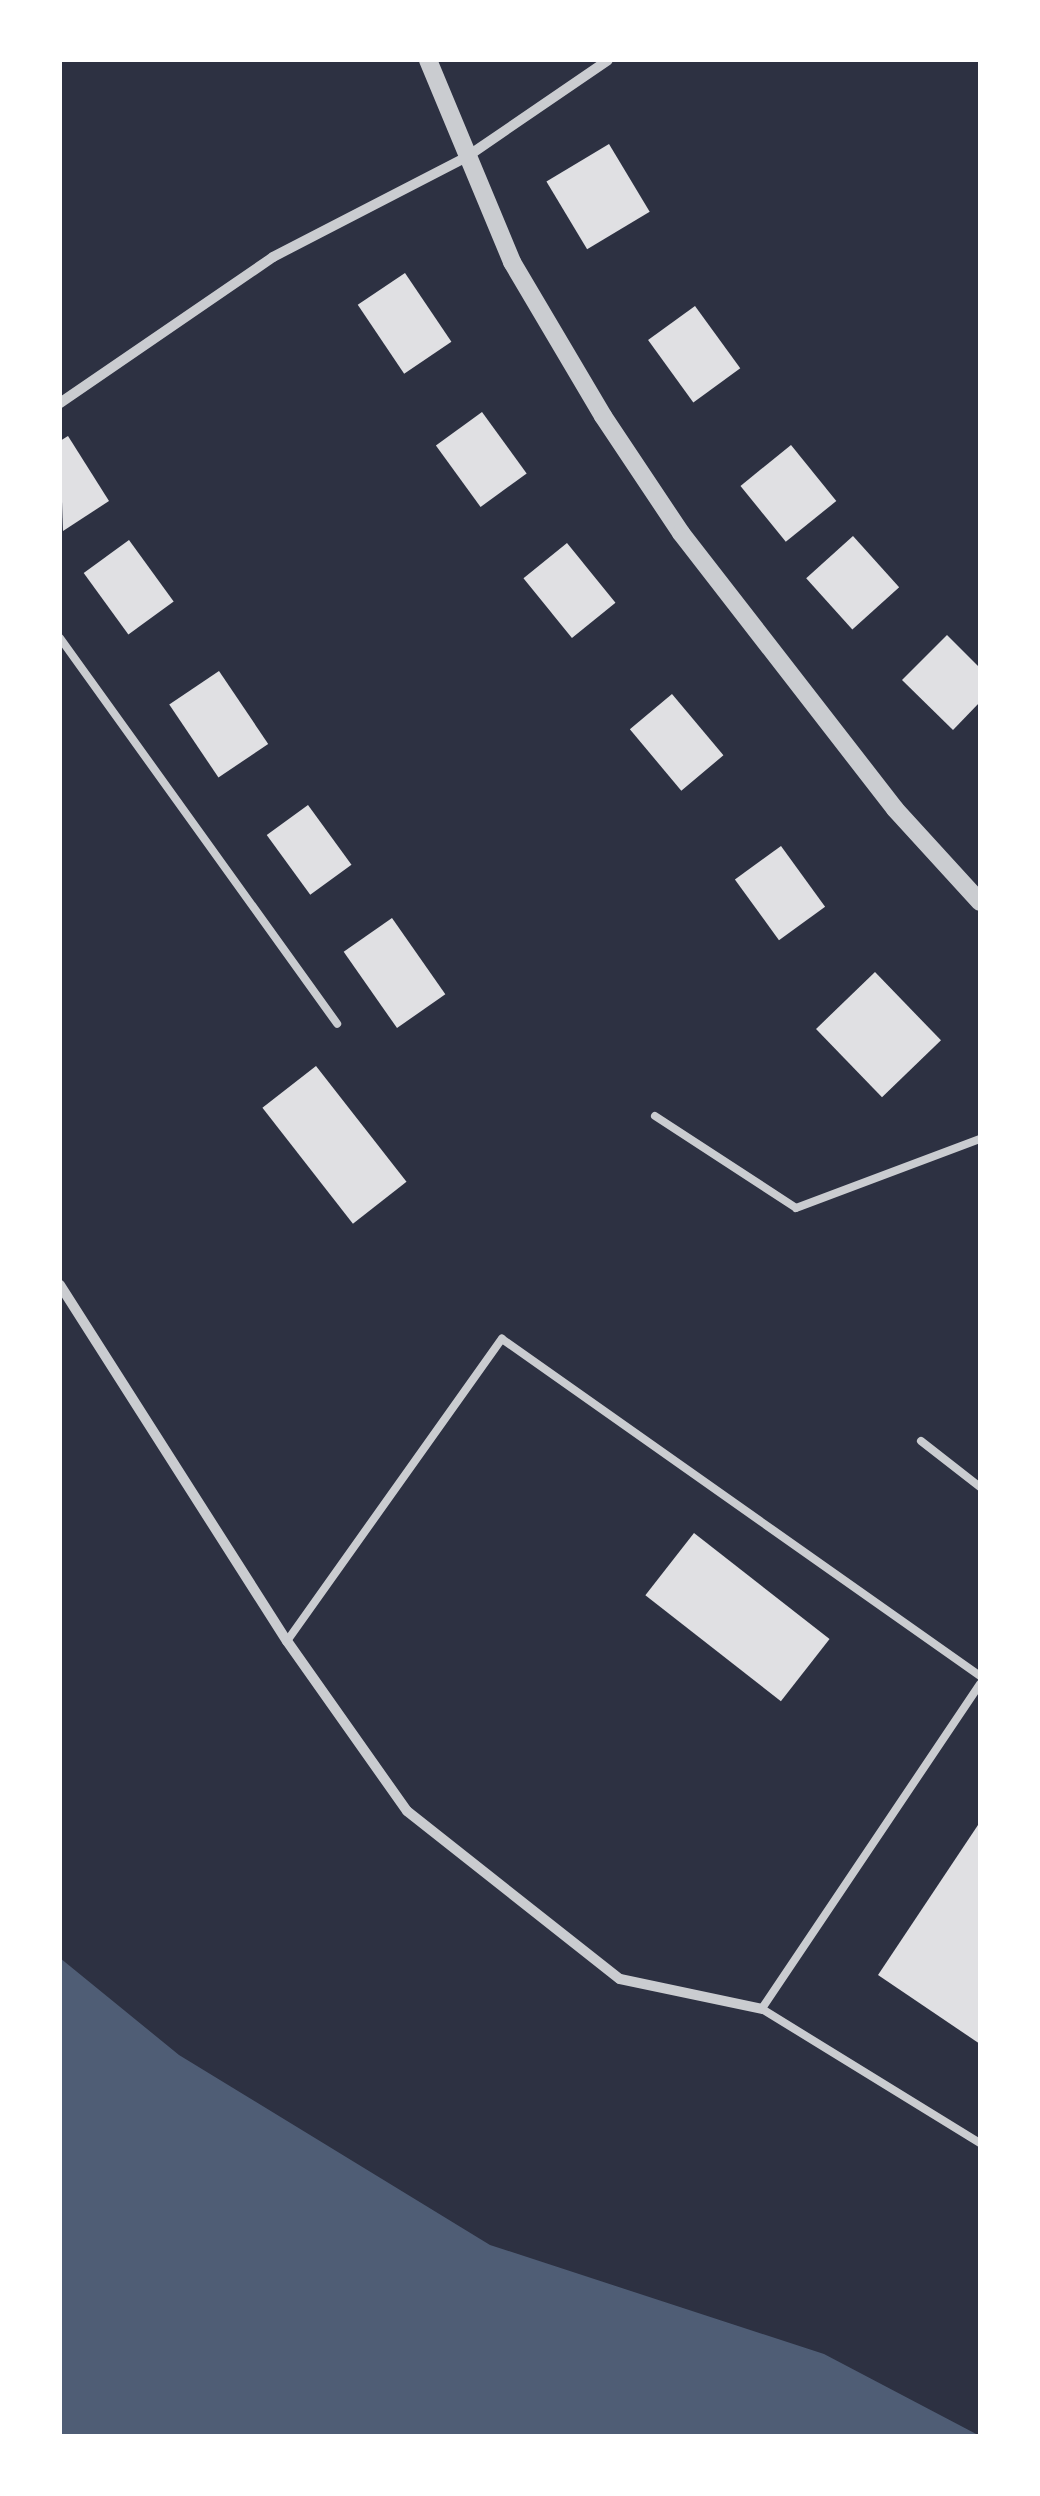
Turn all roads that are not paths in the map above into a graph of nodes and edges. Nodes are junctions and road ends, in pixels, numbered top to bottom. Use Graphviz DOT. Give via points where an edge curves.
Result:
graph roads {
  1 [pos="428,60"];
  2 [pos="608,60"];
  3 [pos="465,158"];
  4 [pos="60,403"];
  5 [pos="60,638"];
  6 [pos="980,902"];
  7 [pos="337,1024"];
  8 [pos="655,1116"];
  9 [pos="980,1139"];
  10 [pos="60,1285"];
  11 [pos="921,1441"];
  12 [pos="980,1487"];
  13 [pos="287,1641"];
  14 [pos="980,1676"];
  15 [pos="980,1684"];
  16 [pos="762,2008"];
  17 [pos="980,2143"];
  1 -- 3 [label="street"];
  2 -- 3 [label="street"];
  3 -- 4 [label="street" via="273,258"];
  3 -- 6 [label="street" via="512,262 681,533 895,809"];
  5 -- 7 [label="lane"];
  8 -- 9 [label="lane" via="796,1208"];
  10 -- 13 [label="street"];
  11 -- 12 [label="lane"];
  13 -- 14 [label="lane" via="502,1339"];
  13 -- 16 [label="street" via="407,1811 620,1979"];
  15 -- 16 [label="lane"];
  16 -- 17 [label="lane"];
}
